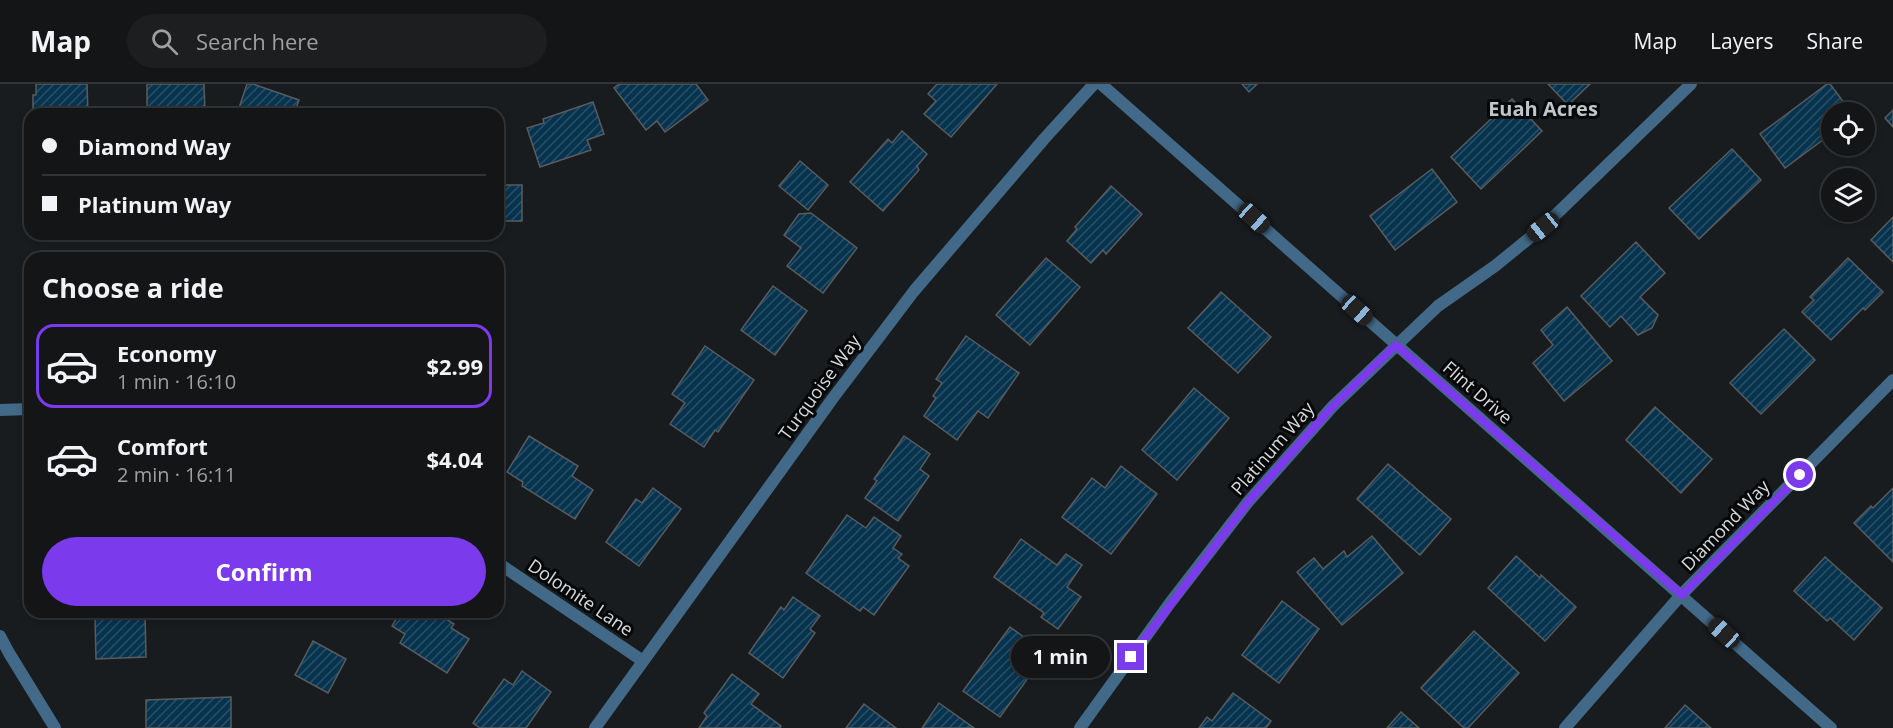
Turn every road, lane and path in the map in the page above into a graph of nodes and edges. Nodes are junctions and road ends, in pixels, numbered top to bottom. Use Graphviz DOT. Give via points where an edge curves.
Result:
graph roads {
  1 [pos="1094,84"];
  2 [pos="1101,84"];
  3 [pos="1691,84"];
  4 [pos="1396,345"];
  5 [pos="1893,380"];
  6 [pos="24,409"];
  7 [pos="0,410"];
  8 [pos="504,566"];
  9 [pos="1682,595"];
  10 [pos="0,636"];
  11 [pos="643,661"];
  12 [pos="55,728"];
  13 [pos="595,728"];
  14 [pos="1080,728"];
  15 [pos="1564,728"];
  16 [pos="1831,728"];
  1 -- 11 [label="street, Turquoise Way" via="914,291"];
  2 -- 4 [label="street, Flint Drive"];
  3 -- 4 [label="street, Platinum Way" via="1543,227 1438,306"];
  4 -- 9 [label="street, Flint Drive"];
  4 -- 14 [label="street, Platinum Way" via="1333,406 1248,502"];
  5 -- 9 [label="street, Diamond Way"];
  6 -- 7 [label="street"];
  8 -- 11 [label="street, Dolomite Lane"];
  9 -- 15 [label="street, Diamond Way"];
  9 -- 16 [label="street, Flint Drive"];
  10 -- 12 [label="street"];
  11 -- 13 [label="street, Turquoise Way"];
}
